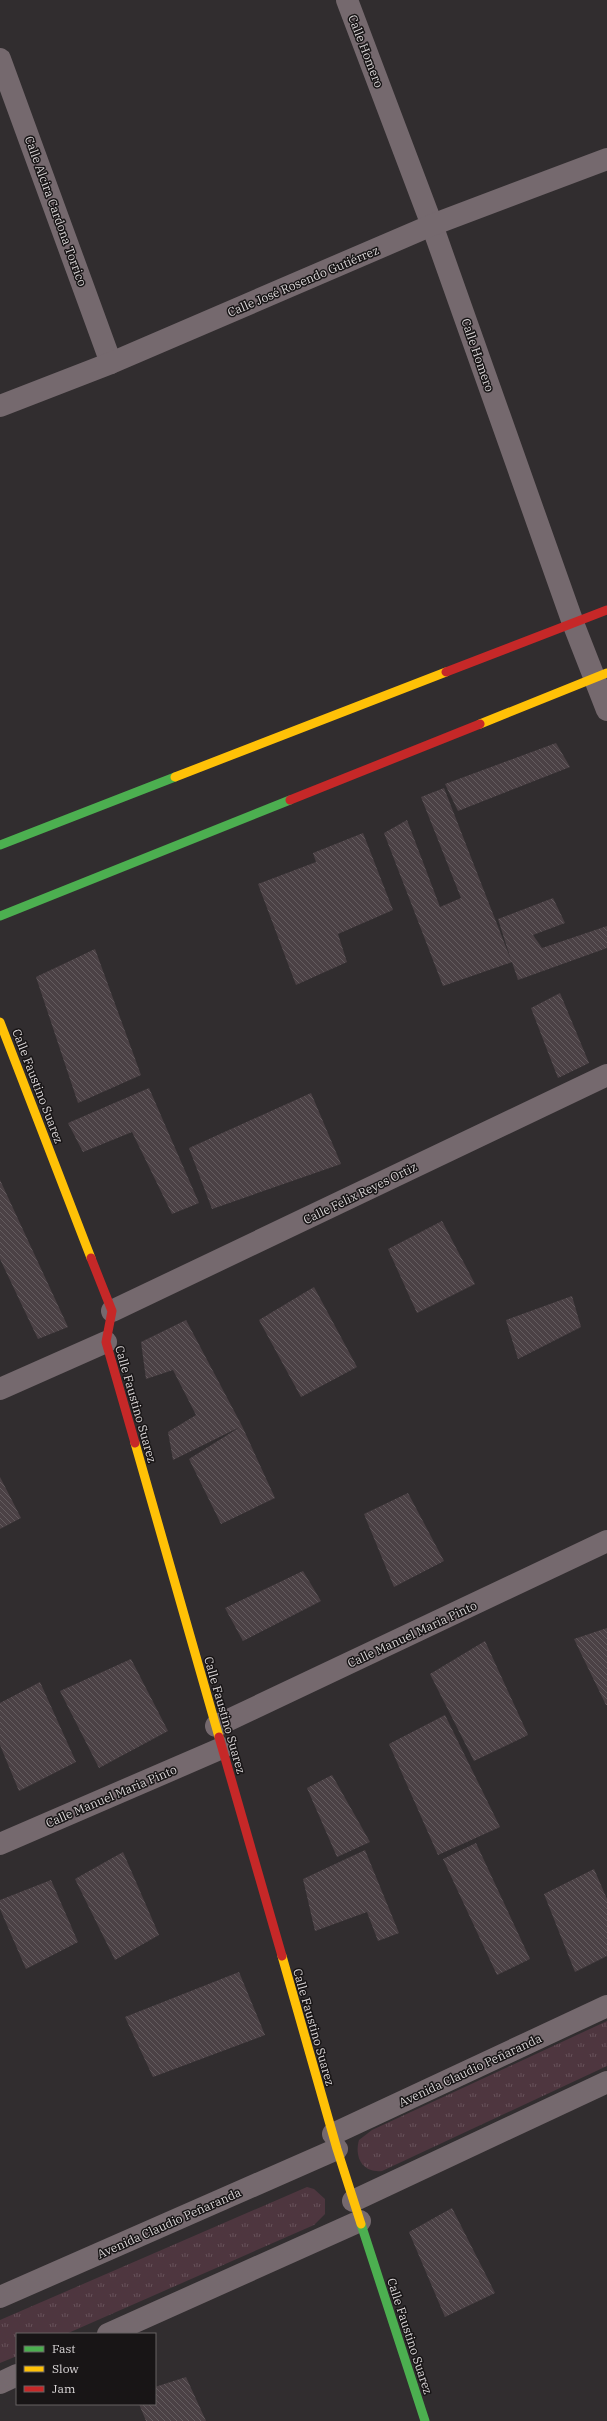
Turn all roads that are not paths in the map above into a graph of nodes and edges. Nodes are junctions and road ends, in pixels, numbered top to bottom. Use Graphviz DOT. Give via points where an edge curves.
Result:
graph roads {
  1 [pos="347,0"];
  2 [pos="0,59"];
  3 [pos="607,159"];
  4 [pos="432,225"];
  5 [pos="111,363"];
  6 [pos="0,406"];
  7 [pos="607,610"];
  8 [pos="573,623"];
  9 [pos="601,675"];
  10 [pos="607,710"];
  11 [pos="0,845"];
  12 [pos="0,916"];
  13 [pos="0,1022"];
  14 [pos="607,1075"];
  15 [pos="112,1311"];
  16 [pos="106,1342"];
  17 [pos="0,1389"];
  18 [pos="607,1541"];
  19 [pos="216,1726"];
  20 [pos="222,1748"];
  21 [pos="0,1844"];
  22 [pos="607,2006"];
  23 [pos="607,2082"];
  24 [pos="335,2142"];
  25 [pos="356,2211"];
  26 [pos="0,2297"];
  27 [pos="110,2333"];
  28 [pos="16,2375"];
  29 [pos="0,2383"];
  30 [pos="425,2421"];
  1 -- 4 [label="street, Calle Homero"];
  2 -- 5 [label="street, Calle Alcira Cardona Torrico"];
  3 -- 4 [label="street, Calle José Rosendo Gutiérrez"];
  4 -- 5 [label="street, Calle José Rosendo Gutiérrez"];
  4 -- 8 [label="street, Calle Homero"];
  5 -- 6 [label="street, Calle José Rosendo Gutiérrez"];
  7 -- 8 [label="street"];
  8 -- 9 [label="street, Calle Homero"];
  8 -- 11 [label="street"];
  9 -- 10 [label="street, Calle Homero"];
  9 -- 12 [label="street"];
  13 -- 15 [label="street, Calle Faustino Suarez"];
  14 -- 15 [label="street, Calle Felix Reyes Ortiz"];
  15 -- 16 [label="street, Calle Faustino Suarez"];
  16 -- 17 [label="street"];
  16 -- 19 [label="street, Calle Faustino Suarez"];
  18 -- 19 [label="street, Calle Manuel Maria Pinto"];
  19 -- 20 [label="street, Calle Faustino Suarez"];
  20 -- 21 [label="street, Calle Manuel Maria Pinto"];
  20 -- 24 [label="street, Calle Faustino Suarez"];
  22 -- 24 [label="street, Avenida Claudio Peñaranda"];
  23 -- 25 [label="street"];
  24 -- 25 [label="street, Calle Faustino Suarez"];
  24 -- 26 [label="street, Avenida Claudio Peñaranda"];
  25 -- 27 [label="street"];
  25 -- 30 [label="street, Calle Faustino Suarez"];
  28 -- 29 [label="street"];
}
